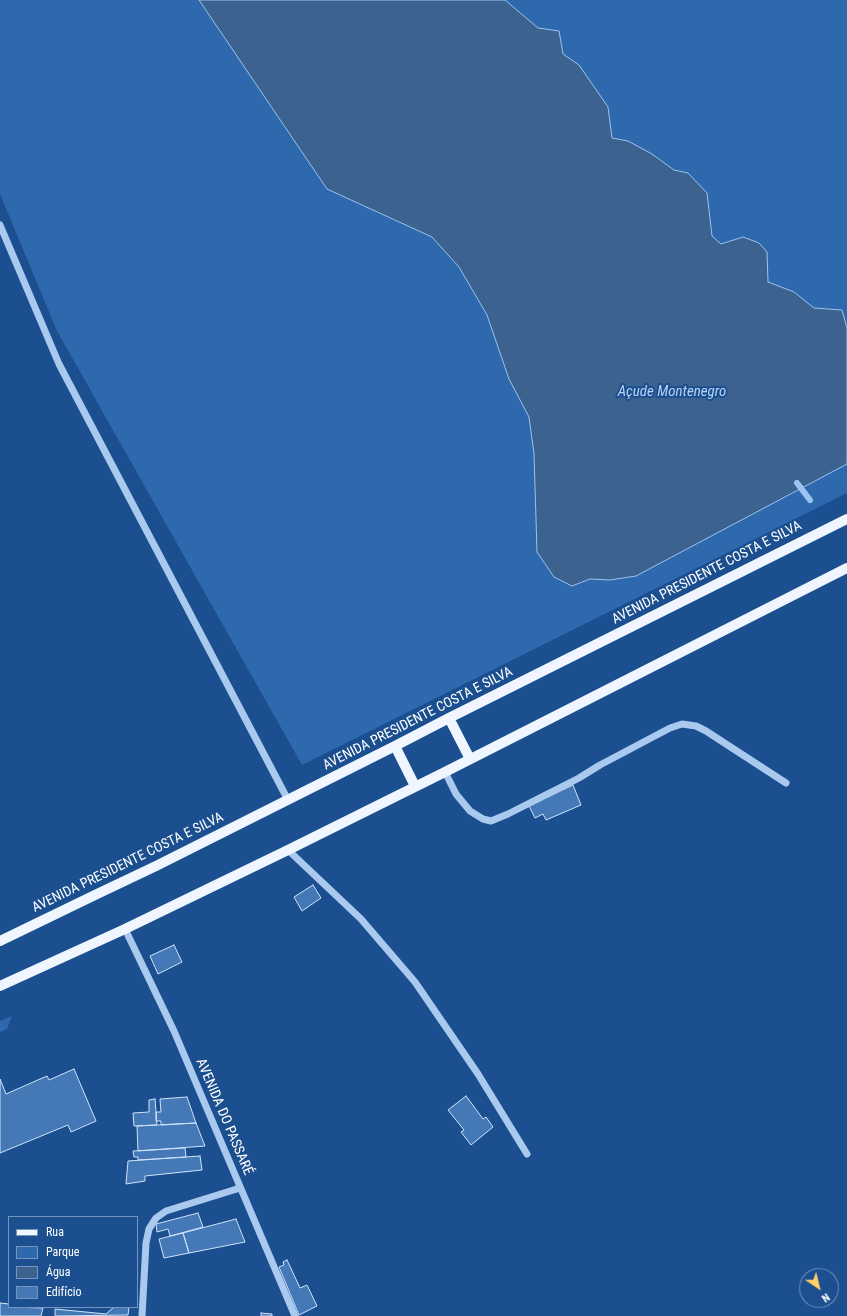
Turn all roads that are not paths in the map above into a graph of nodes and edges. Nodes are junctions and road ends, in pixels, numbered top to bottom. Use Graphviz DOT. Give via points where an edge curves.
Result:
graph roads {
  1 [pos="0,225"];
  2 [pos="847,519"];
  3 [pos="847,568"];
  4 [pos="449,718"];
  5 [pos="395,746"];
  6 [pos="470,759"];
  7 [pos="445,772"];
  8 [pos="786,782"];
  9 [pos="415,786"];
  10 [pos="288,800"];
  11 [pos="288,850"];
  12 [pos="124,929"];
  13 [pos="0,941"];
  14 [pos="0,986"];
  15 [pos="527,1154"];
  16 [pos="240,1188"];
  17 [pos="142,1316"];
  18 [pos="295,1316"];
  1 -- 10 [label="street" via="59,364"];
  2 -- 4 [label="main road, AVENIDA PRESIDENTE COSTA E SILVA"];
  3 -- 6 [label="main road"];
  4 -- 5 [label="main road, AVENIDA PRESIDENTE COSTA E SILVA"];
  4 -- 6 [label="main road"];
  5 -- 9 [label="main road"];
  5 -- 10 [label="main road, AVENIDA PRESIDENTE COSTA E SILVA"];
  6 -- 7 [label="main road"];
  7 -- 8 [label="street" via="456,794 470,811 491,821 682,724 706,731"];
  7 -- 9 [label="main road"];
  9 -- 11 [label="main road"];
  10 -- 13 [label="main road, AVENIDA PRESIDENTE COSTA E SILVA"];
  11 -- 12 [label="main road"];
  11 -- 15 [label="street" via="361,919 416,982 478,1074"];
  12 -- 14 [label="main road"];
  12 -- 16 [label="street, AVENIDA DO PASSARÉ" via="174,1031"];
  16 -- 17 [label="street" via="166,1211 156,1218 149,1229 146,1243"];
  16 -- 18 [label="street, AVENIDA DO PASSARÉ"];
}
